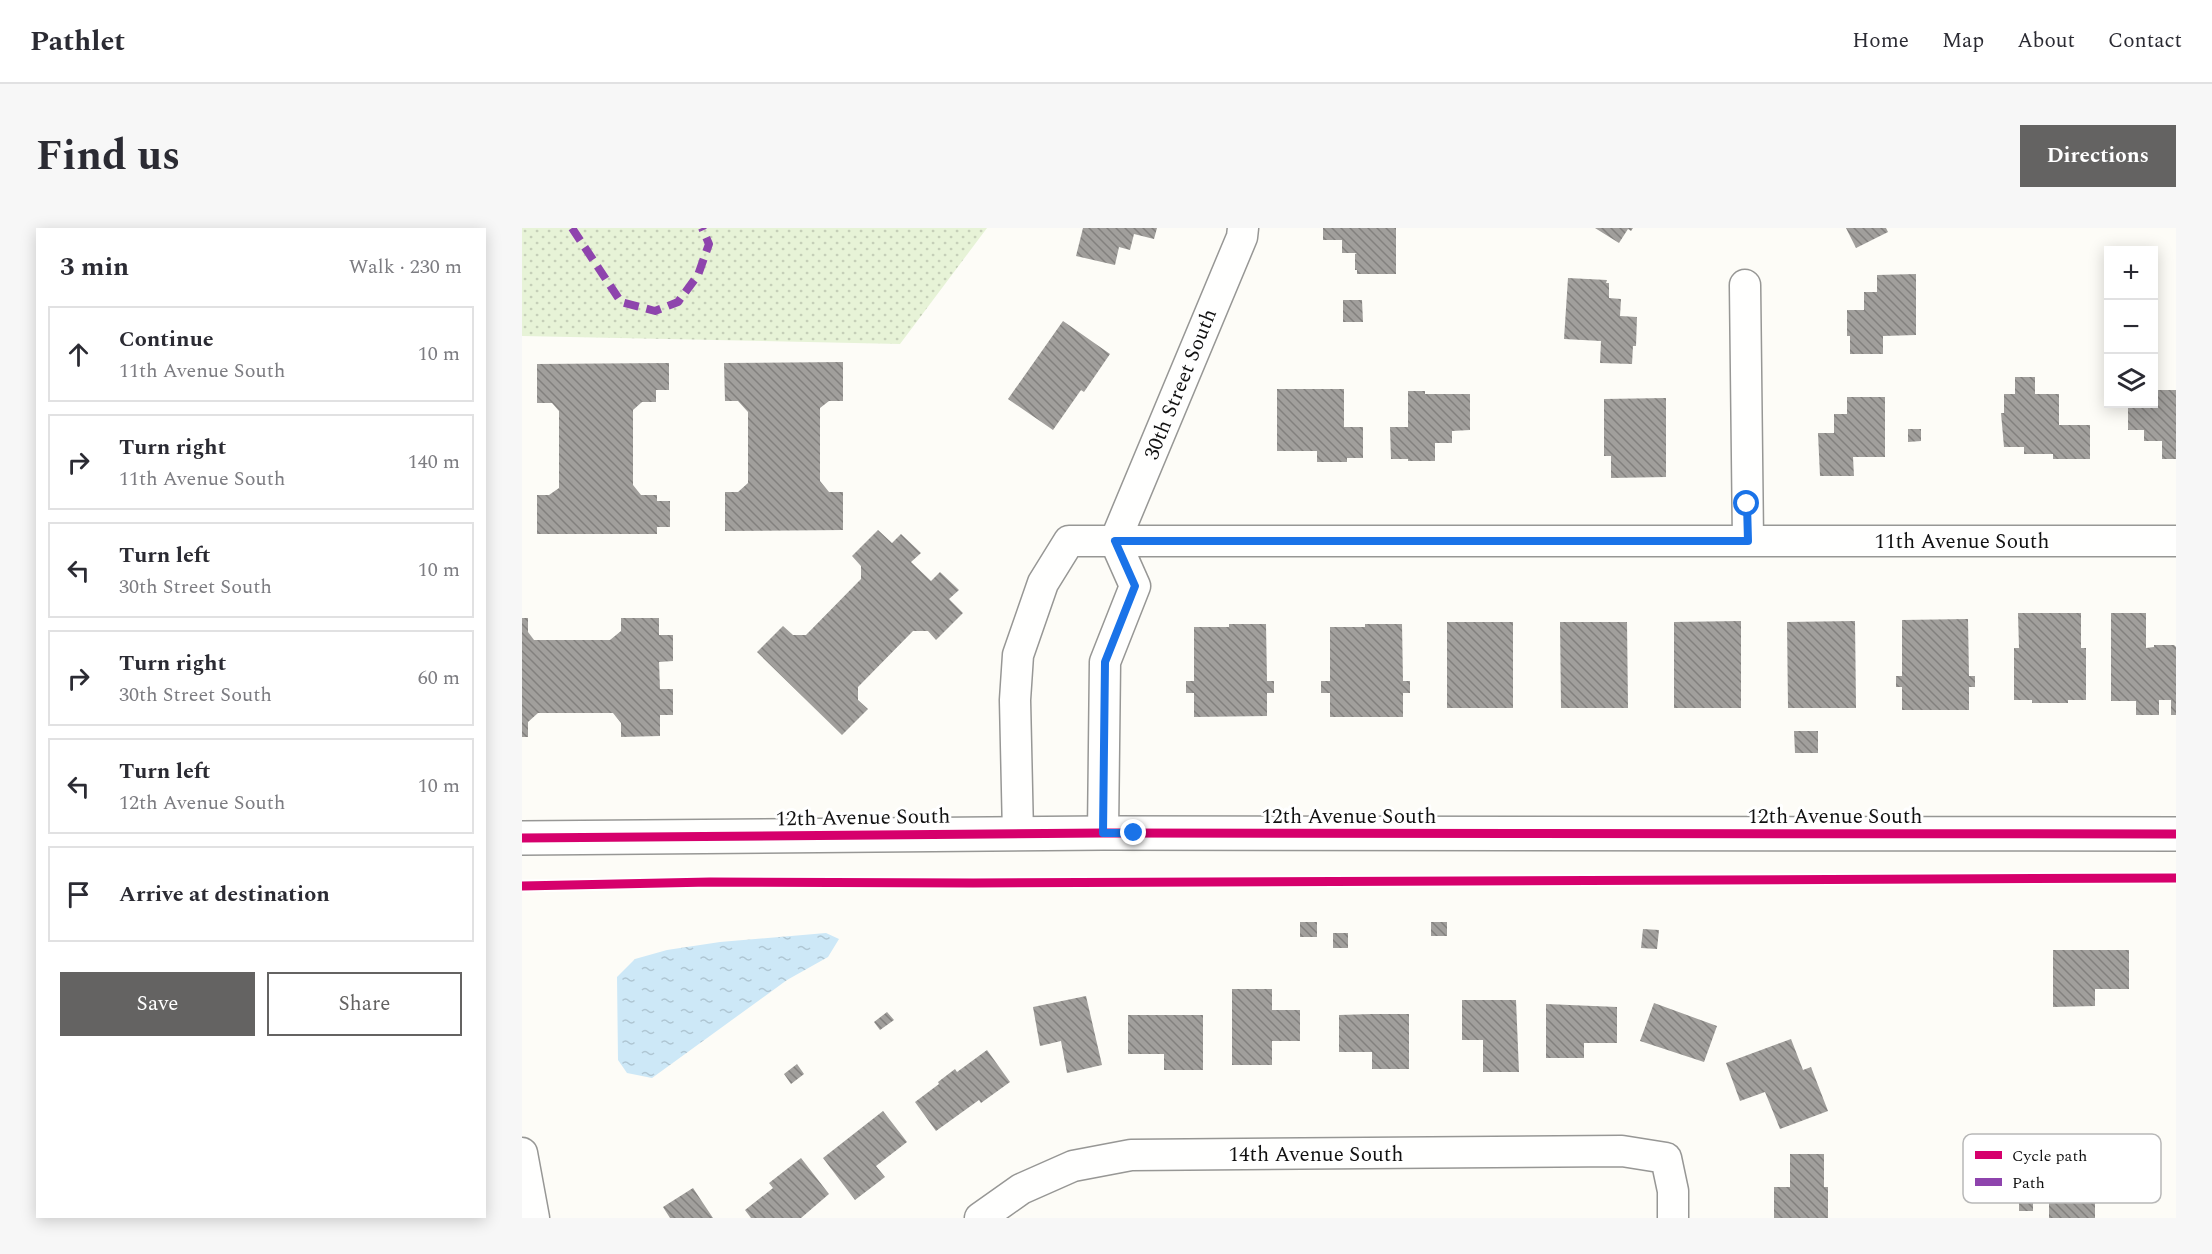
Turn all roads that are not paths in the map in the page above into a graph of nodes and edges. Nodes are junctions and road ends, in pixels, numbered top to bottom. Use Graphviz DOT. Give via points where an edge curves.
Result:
graph roads {
  1 [pos="1243,228"];
  2 [pos="1745,285"];
  3 [pos="1115,541"];
  4 [pos="1748,541"];
  5 [pos="2176,541"];
  6 [pos="1103,833"];
  7 [pos="1018,834"];
  8 [pos="2176,834"];
  9 [pos="522,838"];
  10 [pos="522,1153"];
  11 [pos="534,1218"];
  12 [pos="980,1218"];
  13 [pos="1673,1218"];
  1 -- 3 [label="street, 30th Street South"];
  2 -- 4 [label="street"];
  3 -- 4 [label="street, 11th Avenue South"];
  3 -- 6 [label="street" via="1135,586 1105,662"];
  3 -- 7 [label="street" via="1069,541 1043,583 1018,655"];
  4 -- 5 [label="street, 11th Avenue South"];
  6 -- 7 [label="street, 12th Avenue South"];
  6 -- 8 [label="street, 12th Avenue South"];
  7 -- 9 [label="street, 12th Avenue South"];
  10 -- 11 [label="street"];
  12 -- 13 [label="street, 14th Avenue South" via="1021,1189 1073,1166 1131,1155 1622,1151 1666,1158 1673,1191"];
}
